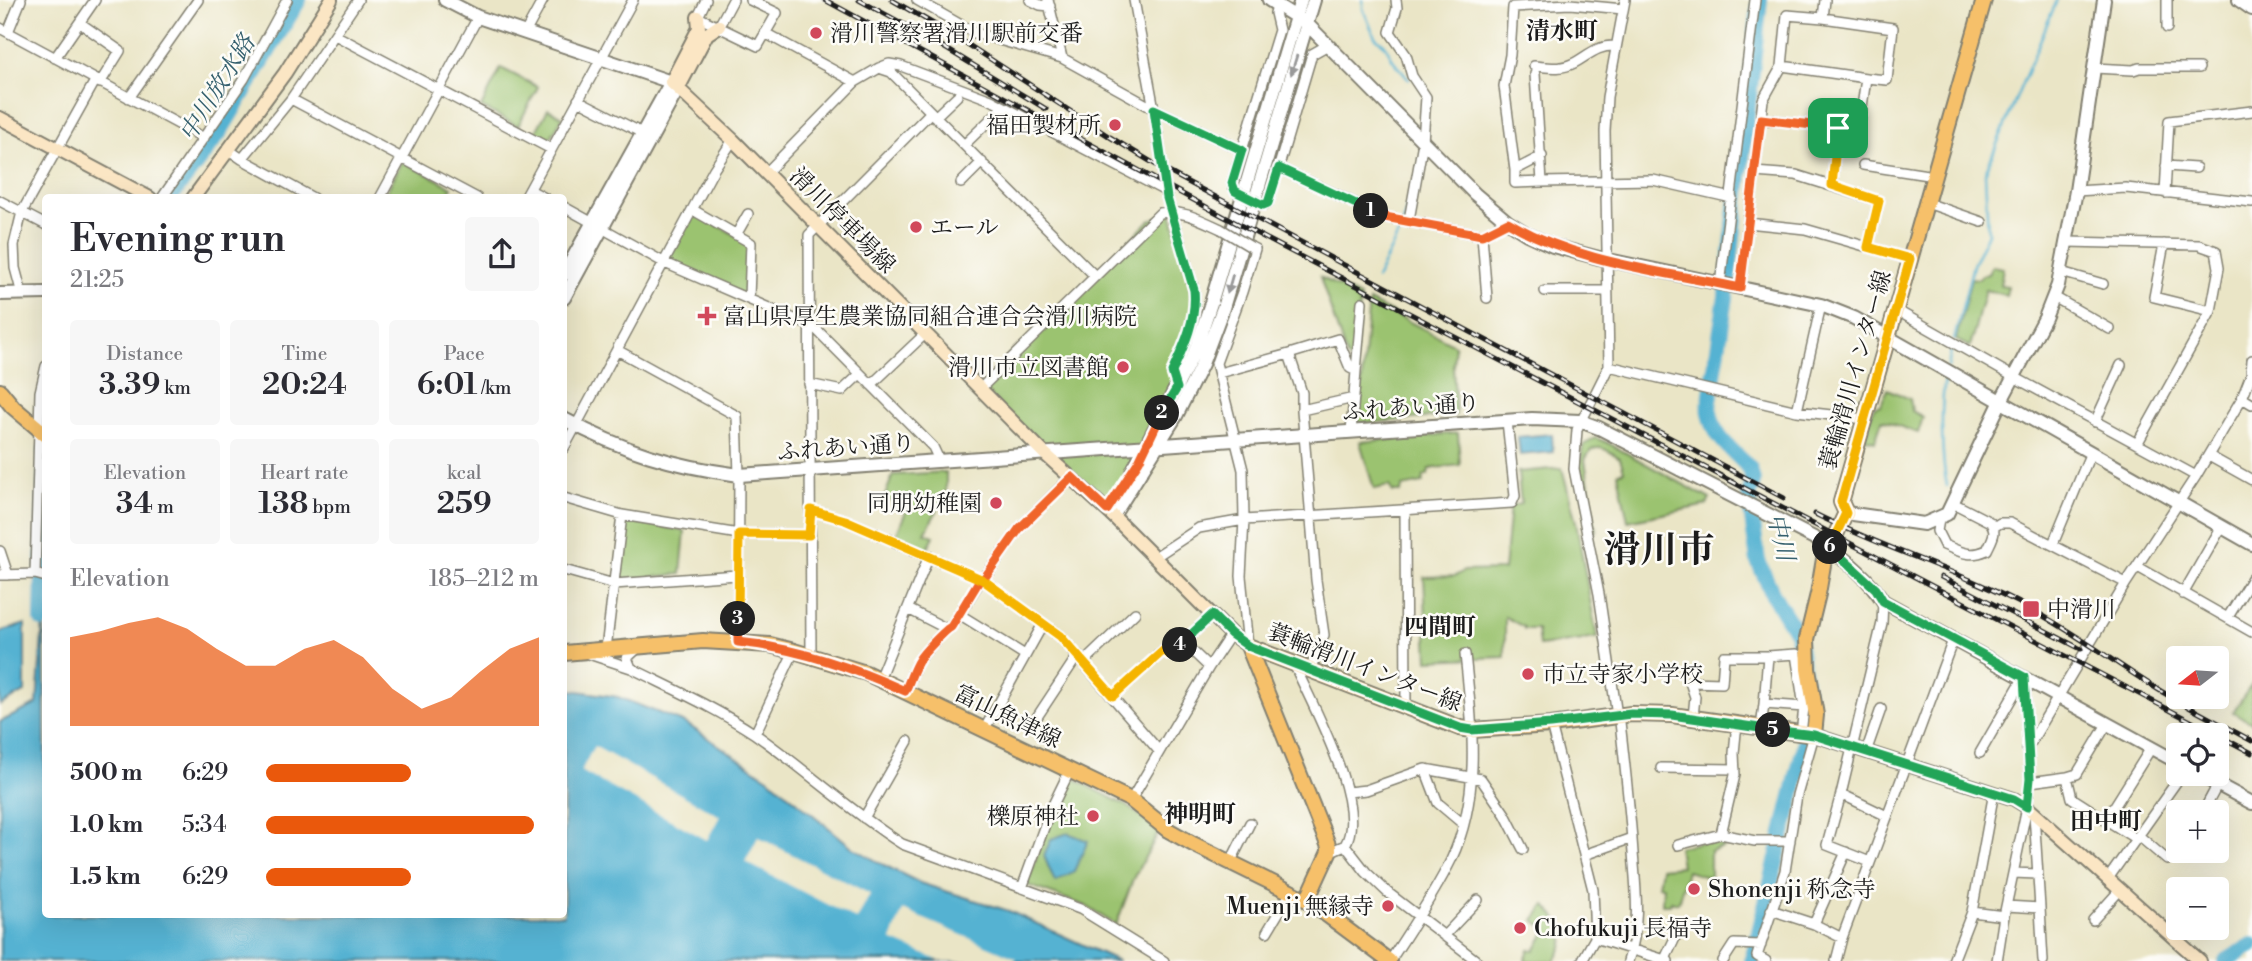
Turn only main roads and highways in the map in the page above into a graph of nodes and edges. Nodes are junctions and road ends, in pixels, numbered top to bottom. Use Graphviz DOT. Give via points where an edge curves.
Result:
graph roads {
  1 [pos="331,0"];
  2 [pos="1984,0"];
  3 [pos="698,16"];
  4 [pos="719,26"];
  5 [pos="675,85"];
  6 [pos="0,118"];
  7 [pos="142,194"];
  8 [pos="195,194"];
  9 [pos="0,391"];
  10 [pos="42,431"];
  11 [pos="1248,646"];
  12 [pos="567,653"];
  13 [pos="1807,734"];
  14 [pos="1307,900"];
  15 [pos="1389,961"];
  16 [pos="2200,961"];
  1 -- 8 [label="main road" via="285,73"];
  2 -- 13 [label="main road, 蓑輪滑川インター線" via="1841,502 1846,513 1824,559 1807,639 1816,715"];
  3 -- 5 [label="main road" via="699,28"];
  4 -- 5 [label="main road" via="707,33"];
  5 -- 11 [label="main road, 滑川停車場線" via="1045,454"];
  6 -- 7 [label="main road"];
  9 -- 10 [label="main road"];
  11 -- 13 [label="main road, 蓑輪滑川インター線" via="1472,730 1672,715"];
  11 -- 14 [label="main road, 蓑輪滑川インター線" via="1329,847"];
  12 -- 14 [label="main road, 富山魚津線" via="738,642 770,645 866,673 1131,800 1168,830"];
  13 -- 16 [label="main road" via="2014,799"];
  14 -- 15 [label="main road, 富山魚津線"];
}
